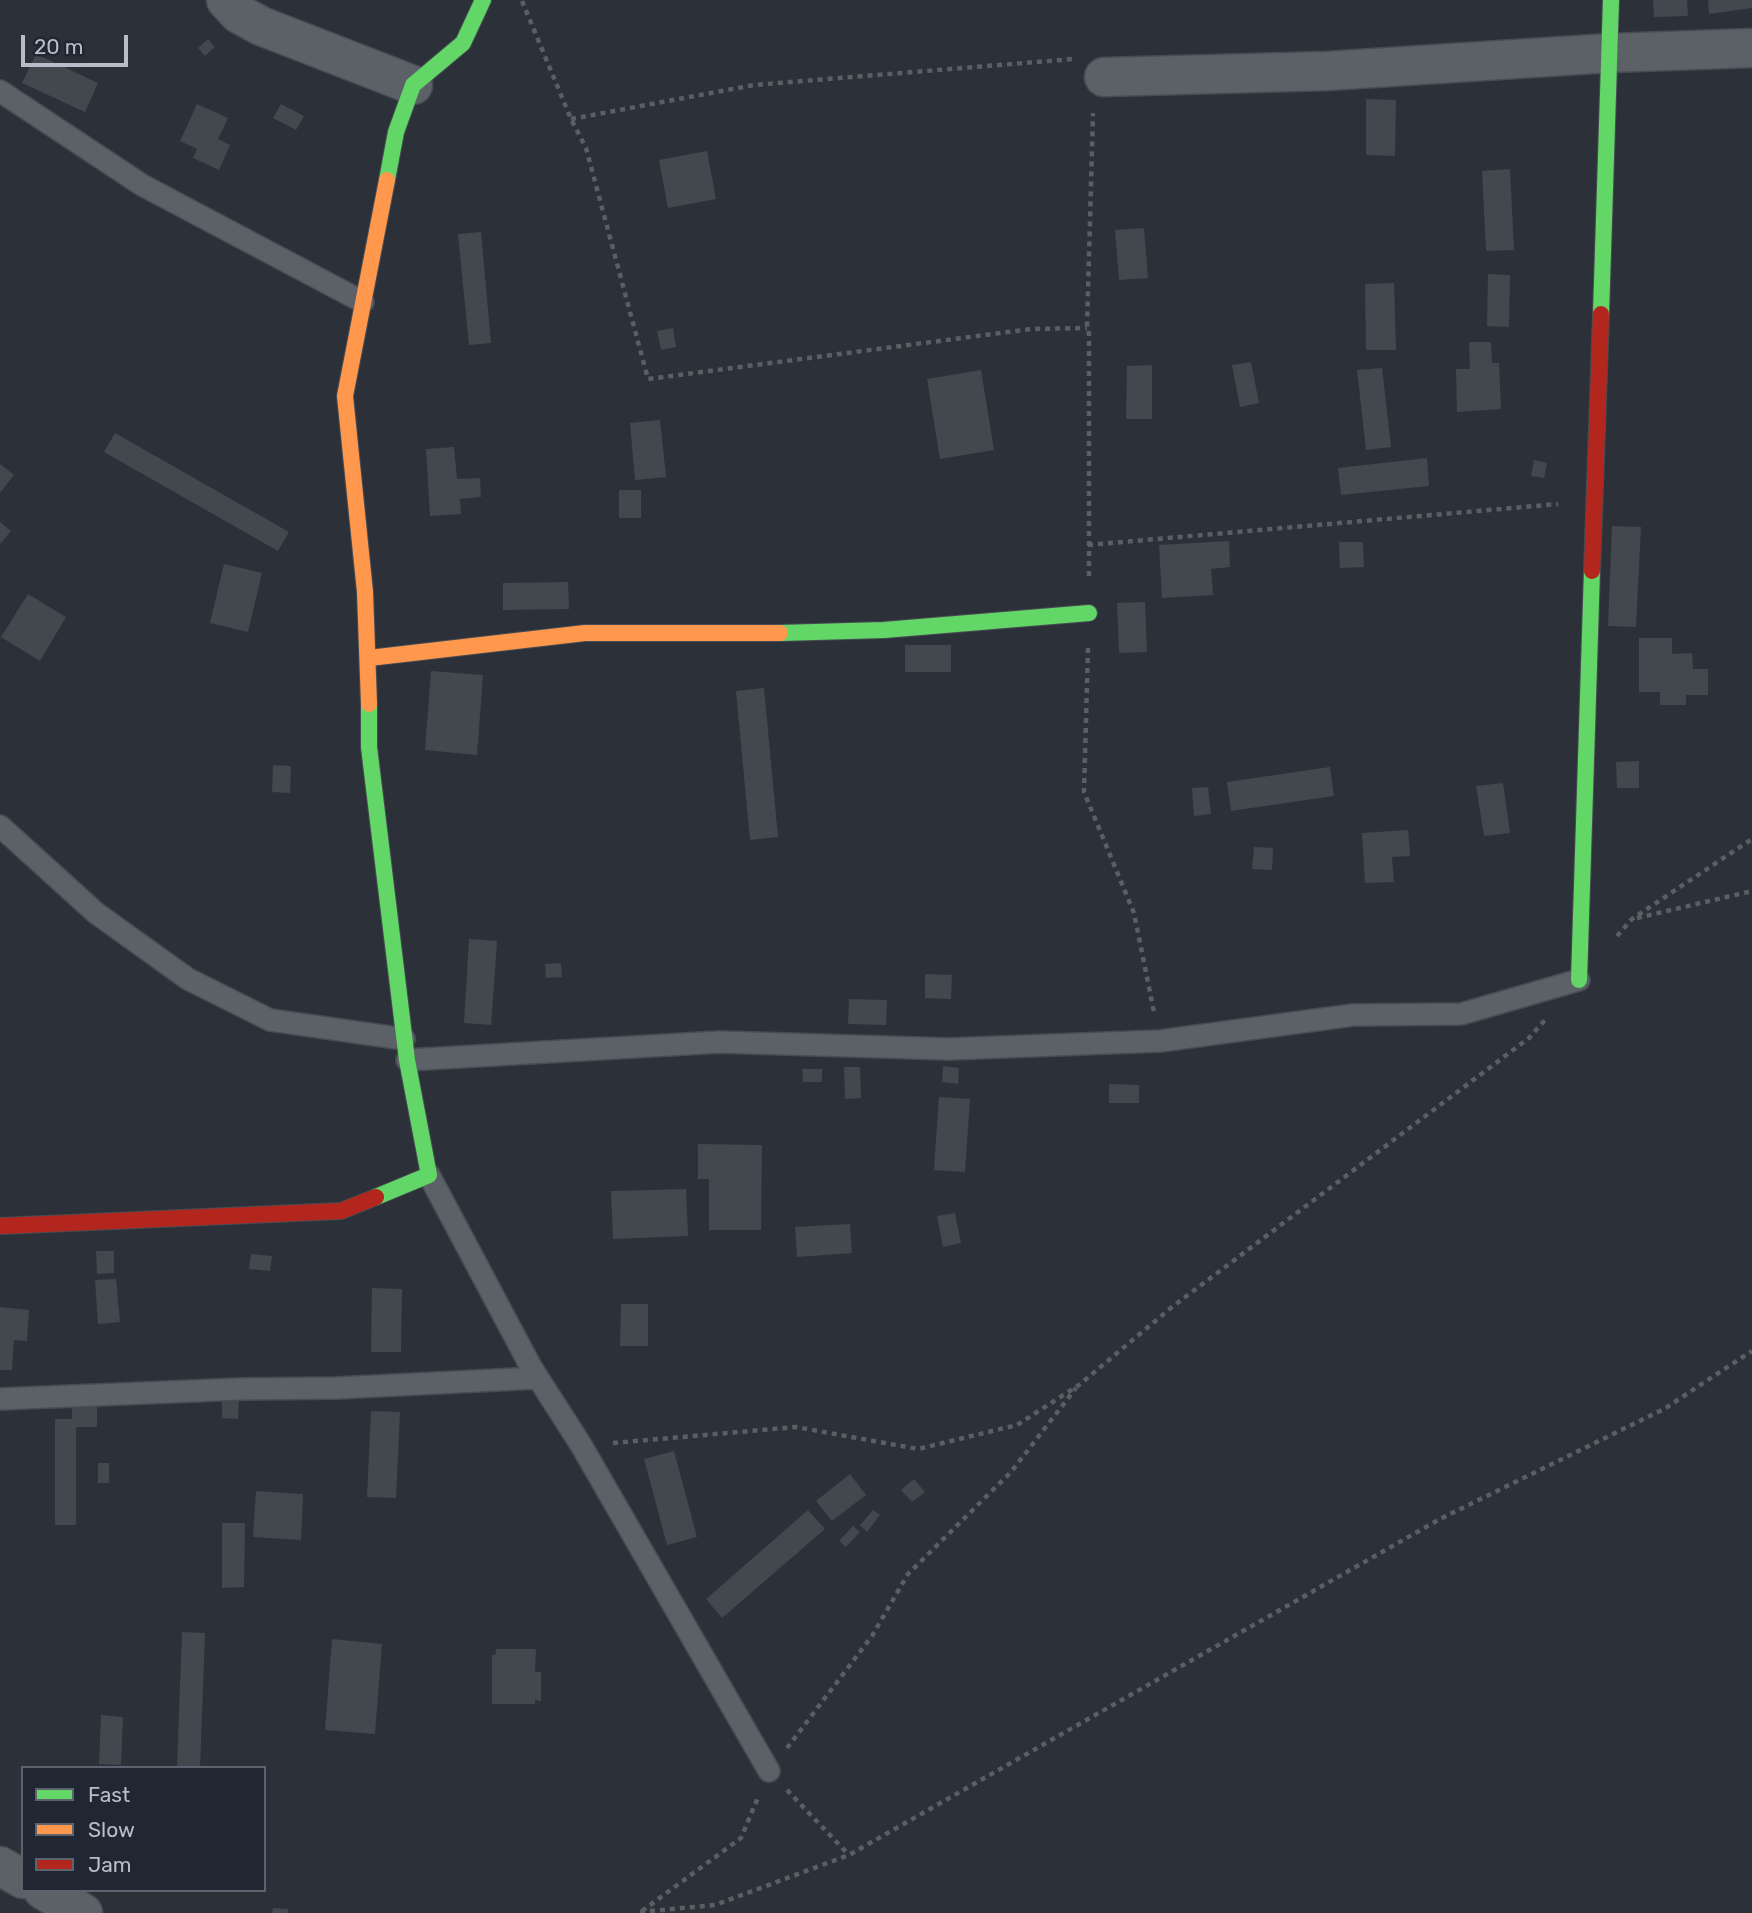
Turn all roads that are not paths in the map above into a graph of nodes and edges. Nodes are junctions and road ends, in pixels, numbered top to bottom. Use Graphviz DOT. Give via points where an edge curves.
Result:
graph roads {
  1 [pos="226,0"];
  2 [pos="483,0"];
  3 [pos="1611,0"];
  4 [pos="1752,48"];
  5 [pos="1611,53"];
  6 [pos="1104,77"];
  7 [pos="413,85"];
  8 [pos="3,101"];
  9 [pos="363,302"];
  10 [pos="1089,613"];
  11 [pos="369,658"];
  12 [pos="0,826"];
  13 [pos="1578,981"];
  14 [pos="406,1049"];
  15 [pos="429,1175"];
  16 [pos="0,1226"];
  17 [pos="537,1378"];
  18 [pos="0,1399"];
  19 [pos="769,1771"];
  20 [pos="0,1866"];
  21 [pos="21,1878"];
  22 [pos="46,1892"];
  23 [pos="83,1913"];
  1 -- 7 [label="street" via="261,26"];
  2 -- 7 [label="street" via="463,43"];
  3 -- 5 [label="street"];
  4 -- 5 [label="street"];
  5 -- 6 [label="street" via="1327,71"];
  5 -- 13 [label="street"];
  7 -- 9 [label="street" via="396,132"];
  8 -- 9 [label="lane" via="142,185"];
  9 -- 11 [label="street" via="345,396"];
  10 -- 11 [label="street" via="884,630 585,633"];
  11 -- 14 [label="street" via="369,747"];
  12 -- 14 [label="lane" via="96,913 188,979 270,1020"];
  13 -- 14 [label="lane" via="1461,1014 1353,1014 1160,1041 949,1049 720,1042"];
  14 -- 15 [label="street"];
  15 -- 16 [label="street" via="341,1211"];
  15 -- 17 [label="lane"];
  17 -- 18 [label="lane"];
  17 -- 19 [label="lane"];
  20 -- 21 [label="street"];
  22 -- 23 [label="street"];
}
